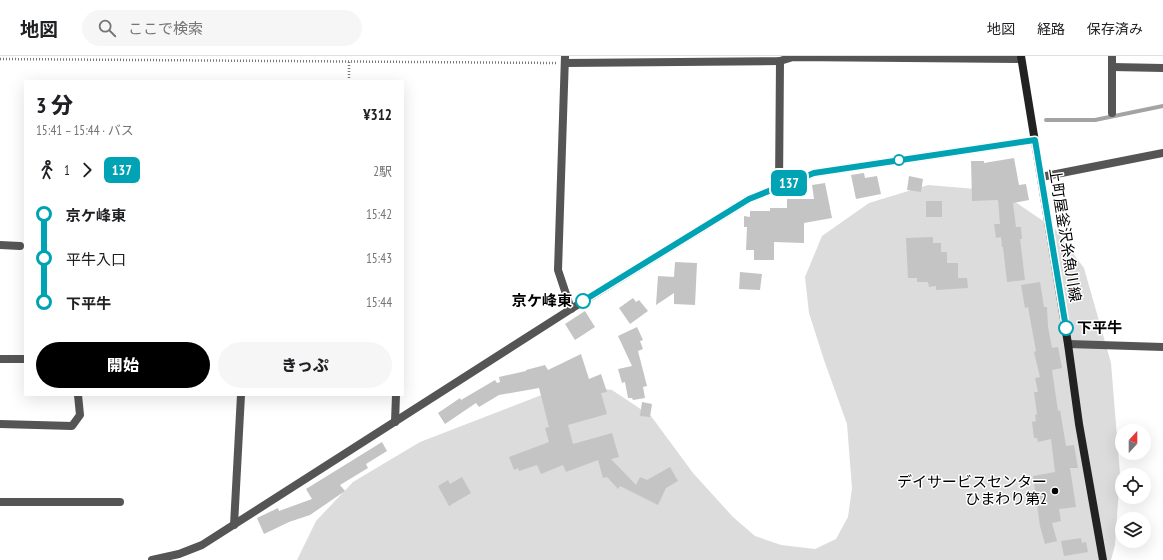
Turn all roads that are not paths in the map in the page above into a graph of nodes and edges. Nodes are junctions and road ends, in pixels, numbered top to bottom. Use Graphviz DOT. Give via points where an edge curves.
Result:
graph roads {
  1 [pos="1112,56"];
  2 [pos="1021,58"];
  3 [pos="565,60"];
  4 [pos="780,62"];
  5 [pos="1112,67"];
  6 [pos="1163,68"];
  7 [pos="1112,113"];
  8 [pos="1035,140"];
  9 [pos="1163,152"];
  10 [pos="1041,177"];
  11 [pos="779,187"];
  12 [pos="0,245"];
  13 [pos="20,246"];
  14 [pos="571,309"];
  15 [pos="1068,344"];
  16 [pos="1163,347"];
  17 [pos="0,359"];
  18 [pos="24,359"];
  19 [pos="78,396"];
  20 [pos="241,396"];
  21 [pos="396,396"];
  22 [pos="395,422"];
  23 [pos="0,424"];
  24 [pos="0,502"];
  25 [pos="120,502"];
  26 [pos="234,525"];
  27 [pos="152,560"];
  28 [pos="1103,560"];
  1 -- 5 [label="street"];
  2 -- 4 [label="street" via="793,56"];
  2 -- 8 [label="main road, 上町屋釜沢糸魚川線"];
  3 -- 4 [label="street"];
  3 -- 14 [label="street" via="558,270"];
  4 -- 11 [label="street"];
  5 -- 6 [label="street"];
  5 -- 7 [label="street"];
  8 -- 10 [label="main road, 上町屋釜沢糸魚川線"];
  8 -- 11 [label="street" via="814,173"];
  9 -- 10 [label="street"];
  10 -- 15 [label="main road, 上町屋釜沢糸魚川線"];
  11 -- 14 [label="street" via="749,199"];
  12 -- 13 [label="street"];
  14 -- 22 [label="street"];
  15 -- 16 [label="street"];
  15 -- 28 [label="main road, 上町屋釜沢糸魚川線"];
  17 -- 18 [label="street"];
  19 -- 23 [label="street" via="80,414 72,426"];
  20 -- 26 [label="street"];
  21 -- 22 [label="street"];
  22 -- 26 [label="street"];
  24 -- 25 [label="street"];
  26 -- 27 [label="street" via="202,545 179,554"];
}
